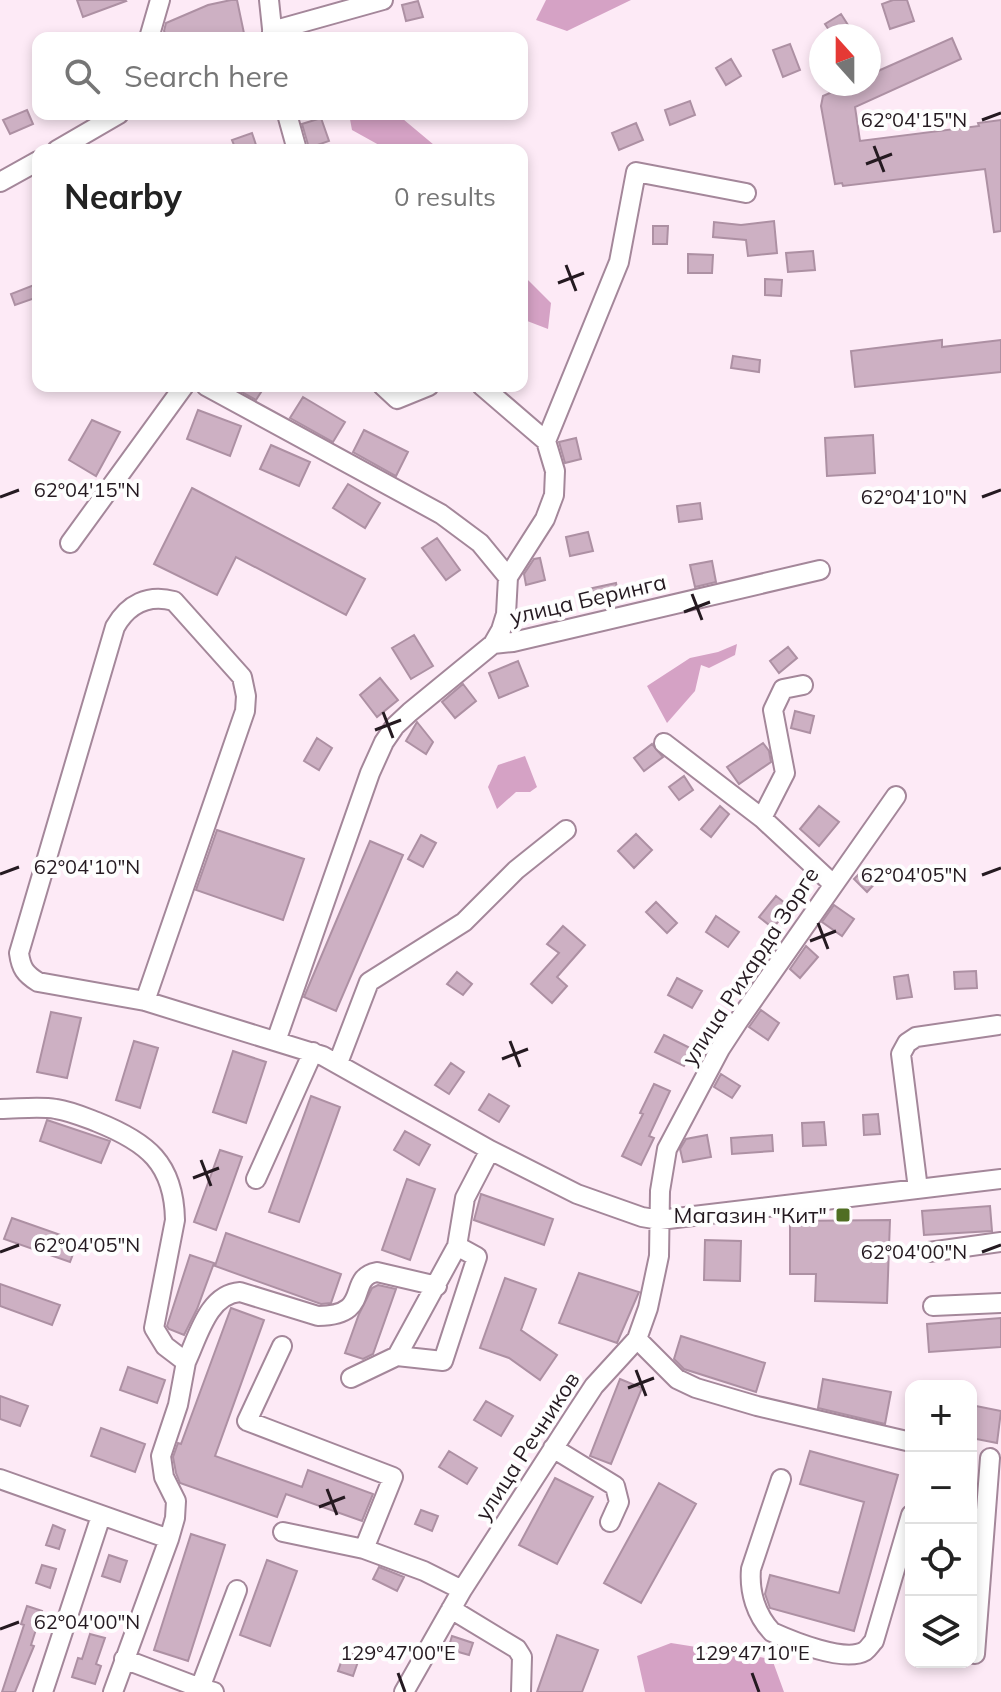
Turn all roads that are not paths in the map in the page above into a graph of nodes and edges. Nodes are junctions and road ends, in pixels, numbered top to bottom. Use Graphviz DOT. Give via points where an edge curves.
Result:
graph roads {
  1 [pos="160,0"];
  2 [pos="269,0"];
  3 [pos="383,0"];
  4 [pos="151,32"];
  5 [pos="273,32"];
  6 [pos="279,32"];
  7 [pos="109,120"];
  8 [pos="289,120"];
  9 [pos="67,144"];
  10 [pos="295,144"];
  11 [pos="32,164"];
  12 [pos="0,182"];
  13 [pos="746,193"];
  14 [pos="180,392"];
  15 [pos="217,392"];
  16 [pos="389,392"];
  17 [pos="414,392"];
  18 [pos="489,392"];
  19 [pos="546,441"];
  20 [pos="70,543"];
  21 [pos="820,570"];
  22 [pos="508,577"];
  23 [pos="493,644"];
  24 [pos="803,685"];
  25 [pos="664,743"];
  26 [pos="896,796"];
  27 [pos="762,818"];
  28 [pos="566,830"];
  29 [pos="833,884"];
  30 [pos="145,1001"];
  31 [pos="998,1025"];
  32 [pos="276,1041"];
  33 [pos="313,1052"];
  34 [pos="338,1063"];
  35 [pos="0,1109"];
  36 [pos="490,1150"];
  37 [pos="256,1179"];
  38 [pos="1001,1179"];
  39 [pos="918,1189"];
  40 [pos="660,1220"];
  41 [pos="1001,1242"];
  42 [pos="457,1246"];
  43 [pos="929,1252"];
  44 [pos="437,1286"];
  45 [pos="1001,1303"];
  46 [pos="933,1306"];
  47 [pos="637,1339"];
  48 [pos="282,1346"];
  49 [pos="397,1356"];
  50 [pos="186,1362"];
  51 [pos="351,1378"];
  52 [pos="905,1441"];
  53 [pos="553,1448"];
  54 [pos="996,1459"];
  55 [pos="0,1479"];
  56 [pos="781,1479"];
  57 [pos="101,1516"];
  58 [pos="610,1522"];
  59 [pos="908,1524"];
  60 [pos="283,1532"];
  61 [pos="169,1539"];
  62 [pos="364,1549"];
  63 [pos="237,1590"];
  64 [pos="462,1590"];
  65 [pos="451,1609"];
  66 [pos="977,1635"];
  67 [pos="124,1659"];
  68 [pos="207,1690"];
  69 [pos="43,1692"];
  70 [pos="113,1692"];
  71 [pos="404,1692"];
  72 [pos="521,1692"];
  1 -- 4 [label="street"];
  2 -- 5 [label="street"];
  3 -- 6 [label="street"];
  7 -- 9 [label="street"];
  8 -- 10 [label="street"];
  11 -- 12 [label="street"];
  13 -- 19 [label="street" via="636,172 619,262"];
  14 -- 20 [label="street"];
  15 -- 22 [label="street" via="441,514 480,543"];
  16 -- 17 [label="street" via="397,399"];
  18 -- 19 [label="street"];
  19 -- 22 [label="street" via="555,471 554,495"];
  21 -- 23 [label="street, улица Беринга"];
  22 -- 23 [label="street" via="506,614"];
  23 -- 32 [label="street, улица Беринга" via="410,712 384,742"];
  24 -- 27 [label="street" via="783,689 773,710 785,773"];
  25 -- 27 [label="street"];
  26 -- 29 [label="street, улица Рихарда Зорге"];
  27 -- 29 [label="street"];
  28 -- 34 [label="street" via="464,922 369,982"];
  29 -- 40 [label="street, улица Рихарда Зорге" via="726,1039 667,1149"];
  30 -- 30 [label="street" via="38,982 26,975 19,953 115,627 135,604 161,598 174,601 242,677 246,696"];
  30 -- 32 [label="street"];
  31 -- 39 [label="street" via="916,1037 901,1054"];
  32 -- 33 [label="street"];
  33 -- 34 [label="street"];
  33 -- 37 [label="street"];
  34 -- 36 [label="street"];
  35 -- 50 [label="street" via="73,1113 127,1134 159,1161 170,1180 175,1220 154,1328 165,1346"];
  36 -- 40 [label="street" via="577,1194"];
  36 -- 42 [label="street" via="465,1198"];
  38 -- 39 [label="street"];
  39 -- 40 [label="street"];
  40 -- 47 [label="street, улица Речников" via="659,1256"];
  41 -- 43 [label="street"];
  42 -- 44 [label="street"];
  42 -- 49 [label="street" via="477,1257 443,1361"];
  44 -- 49 [label="street"];
  44 -- 50 [label="street" via="371,1273 361,1282 354,1303 332,1316 228,1293 211,1309"];
  45 -- 46 [label="street"];
  47 -- 52 [label="street" via="677,1379 696,1388"];
  47 -- 53 [label="street, улица Речников" via="594,1386"];
  48 -- 62 [label="street" via="247,1421 393,1477"];
  49 -- 51 [label="street"];
  50 -- 61 [label="street" via="161,1456 176,1501"];
  53 -- 58 [label="street" via="615,1486 619,1502"];
  53 -- 64 [label="street, улица Речников"];
  54 -- 66 [label="street"];
  55 -- 57 [label="street"];
  56 -- 59 [label="street" via="750,1585 772,1632 837,1654 865,1651 874,1641"];
  57 -- 61 [label="street"];
  57 -- 69 [label="street"];
  60 -- 62 [label="street"];
  61 -- 67 [label="street"];
  62 -- 64 [label="street"];
  63 -- 68 [label="street"];
  64 -- 65 [label="street, улица Речников"];
  65 -- 71 [label="street, улица Речников"];
  65 -- 72 [label="street" via="517,1649 522,1657"];
  67 -- 68 [label="street"];
  67 -- 70 [label="street"];
}
